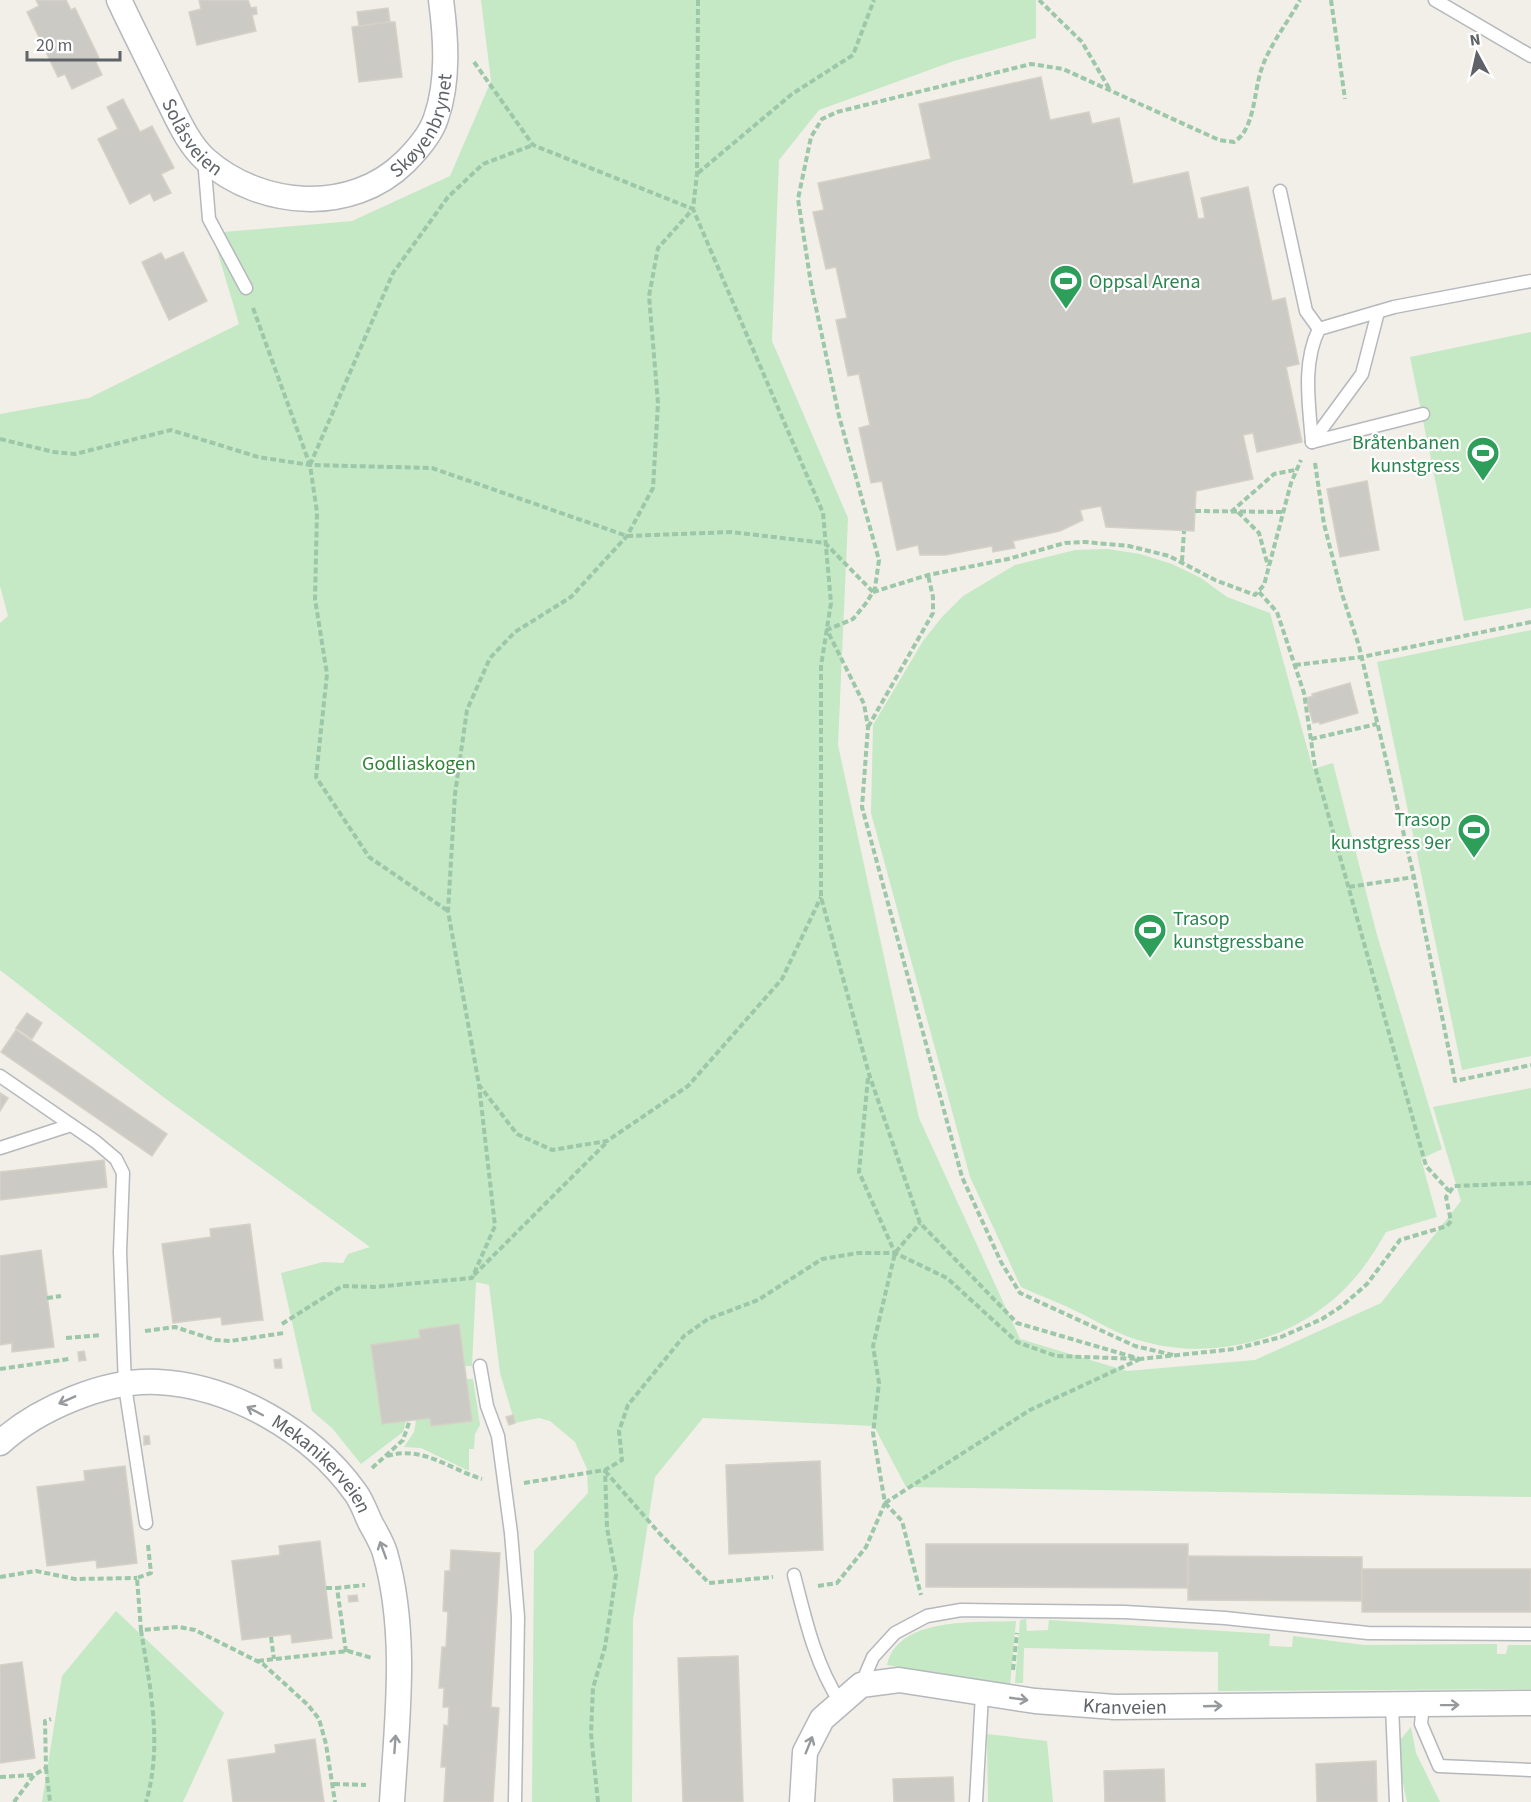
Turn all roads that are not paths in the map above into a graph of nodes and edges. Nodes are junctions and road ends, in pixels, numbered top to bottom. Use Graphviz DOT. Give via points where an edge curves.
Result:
graph roads {
  1 [pos="119,0"];
  2 [pos="441,0"];
  3 [pos="1435,0"];
  4 [pos="1531,56"];
  5 [pos="204,158"];
  6 [pos="1280,191"];
  7 [pos="325,199"];
  8 [pos="1531,281"];
  9 [pos="246,288"];
  10 [pos="1378,312"];
  11 [pos="1319,328"];
  12 [pos="1423,414"];
  13 [pos="1312,441"];
  14 [pos="0,1076"];
  15 [pos="70,1125"];
  16 [pos="0,1149"];
  17 [pos="480,1366"];
  18 [pos="125,1386"];
  19 [pos="0,1443"];
  20 [pos="146,1523"];
  21 [pos="794,1575"];
  22 [pos="1531,1634"];
  23 [pos="861,1685"];
  24 [pos="982,1694"];
  25 [pos="840,1702"];
  26 [pos="1531,1703"];
  27 [pos="1392,1705"];
  28 [pos="1423,1705"];
  29 [pos="1531,1770"];
  30 [pos="392,1802"];
  31 [pos="515,1802"];
  32 [pos="802,1802"];
  33 [pos="976,1802"];
  34 [pos="1396,1802"];
  1 -- 5 [label="street, Solåsveien" via="187,137"];
  2 -- 7 [label="street, Skøyenbrynet" via="444,87 436,120 418,149 392,175 359,192"];
  3 -- 4 [label="lane"];
  5 -- 7 [label="street, Solåsveien" via="252,190 287,198"];
  5 -- 9 [label="lane" via="209,219"];
  6 -- 11 [label="lane" via="1306,311"];
  8 -- 10 [label="lane"];
  10 -- 11 [label="lane"];
  10 -- 13 [label="lane" via="1362,374"];
  11 -- 13 [label="lane" via="1309,360"];
  12 -- 13 [label="lane"];
  14 -- 15 [label="lane"];
  15 -- 16 [label="lane"];
  15 -- 18 [label="lane" via="116,1159 123,1173 120,1252"];
  17 -- 31 [label="lane" via="487,1406 498,1436 518,1617"];
  18 -- 19 [label="street, Mekanikerveien, one-way" via="74,1396"];
  18 -- 20 [label="lane"];
  30 -- 18 [label="street, Mekanikerveien, one-way" via="399,1674 396,1613 385,1552 356,1492 313,1447 288,1428 243,1404 198,1388 156,1382"];
  21 -- 25 [label="lane" via="805,1622 829,1685"];
  22 -- 23 [label="lane" via="1368,1633 1225,1618 961,1610 927,1616 895,1633 873,1657"];
  23 -- 24 [label="street, Kranveien" via="899,1680"];
  23 -- 25 [label="street"];
  24 -- 27 [label="street, Kranveien, one-way" via="1115,1707"];
  24 -- 33 [label="lane"];
  32 -- 25 [label="street, one-way" via="805,1752 822,1719"];
  28 -- 26 [label="street, Kranveien, one-way"];
  27 -- 28 [label="street, Kranveien"];
  27 -- 34 [label="lane"];
  28 -- 29 [label="lane" via="1421,1724 1439,1766"];
}
